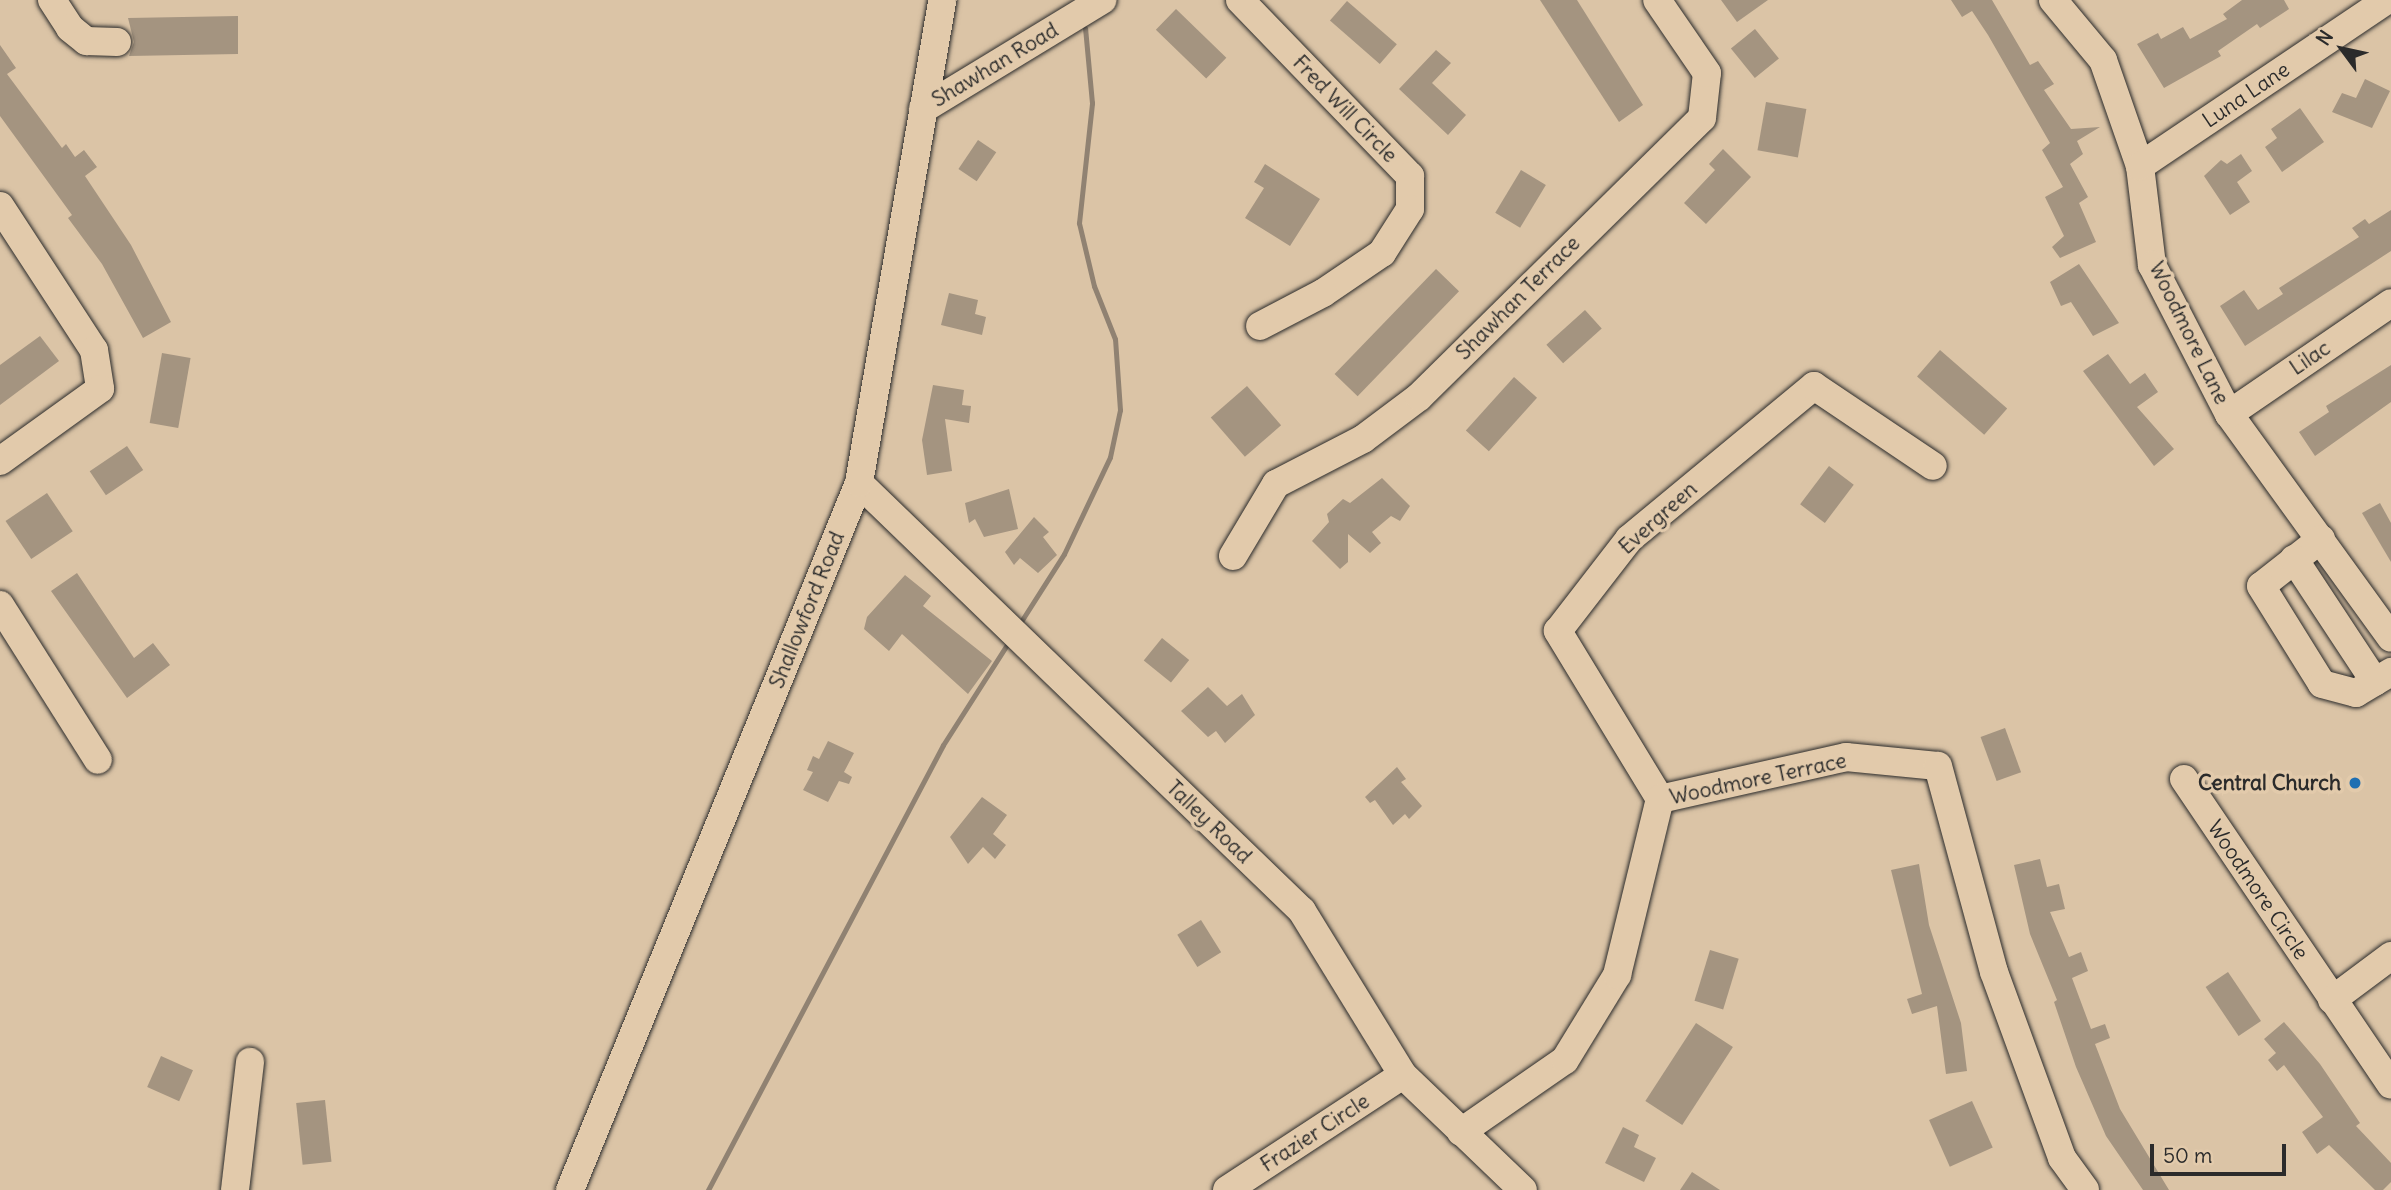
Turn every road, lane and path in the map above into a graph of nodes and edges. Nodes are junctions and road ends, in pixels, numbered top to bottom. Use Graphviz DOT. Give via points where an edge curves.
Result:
graph roads {
  1 [pos="51,0"];
  2 [pos="942,0"];
  3 [pos="1102,0"];
  4 [pos="1240,0"];
  5 [pos="1657,0"];
  6 [pos="2053,0"];
  7 [pos="2387,0"];
  8 [pos="117,42"];
  9 [pos="923,109"];
  10 [pos="2140,166"];
  11 [pos="0,206"];
  12 [pos="2391,303"];
  13 [pos="1261,326"];
  14 [pos="2229,414"];
  15 [pos="0,461"];
  16 [pos="1933,466"];
  17 [pos="859,483"];
  18 [pos="2321,539"];
  19 [pos="1233,556"];
  20 [pos="2294,559"];
  21 [pos="0,605"];
  22 [pos="2383,606"];
  23 [pos="2391,638"];
  24 [pos="2383,677"];
  25 [pos="98,760"];
  26 [pos="2184,779"];
  27 [pos="1660,799"];
  28 [pos="2391,956"];
  29 [pos="2332,1000"];
  30 [pos="250,1062"];
  31 [pos="1403,1075"];
  32 [pos="2391,1084"];
  33 [pos="1461,1132"];
  34 [pos="235,1190"];
  35 [pos="570,1190"];
  36 [pos="1227,1190"];
  37 [pos="1523,1190"];
  38 [pos="2085,1190"];
  1 -- 8 [label="street" via="70,28 86,41"];
  2 -- 9 [label="street, Shallowford Road"];
  3 -- 9 [label="street, Shawhan Road"];
  4 -- 13 [label="street, Fred Will Circle" via="1410,176 1410,209 1381,253 1323,293"];
  5 -- 19 [label="street, Shawhan Terrace" via="1707,73 1702,118 1419,397 1363,439 1276,484"];
  6 -- 10 [label="street, Woodmore Lane" via="2103,60"];
  7 -- 10 [label="street, Luna Lane"];
  9 -- 17 [label="street, Shallowford Road"];
  10 -- 14 [label="street, Woodmore Lane" via="2152,265"];
  11 -- 15 [label="street" via="94,350 100,388"];
  12 -- 14 [label="street, Lilac"];
  14 -- 18 [label="street, Woodmore Lane"];
  16 -- 27 [label="street, Evergreen" via="1814,386 1629,539 1558,631"];
  17 -- 31 [label="street, Talley Road" via="1302,911"];
  17 -- 35 [label="street, Shallowford Road"];
  18 -- 20 [label="street"];
  18 -- 22 [label="street, Woodmore Lane"];
  20 -- 24 [label="street"];
  20 -- 24 [label="street" via="2261,586 2322,684 2356,693"];
  21 -- 25 [label="street"];
  22 -- 23 [label="street, Woodmore Lane"];
  26 -- 29 [label="street, Woodmore Circle"];
  27 -- 33 [label="street, Woodmore Terrace" via="1617,975 1565,1060"];
  27 -- 38 [label="street, Woodmore Terrace" via="1846,757 1938,766 1994,972 2062,1158"];
  28 -- 29 [label="street"];
  29 -- 32 [label="street, Woodmore Circle"];
  30 -- 34 [label="street"];
  31 -- 33 [label="street, Talley Road"];
  31 -- 36 [label="street, Frazier Circle"];
  33 -- 37 [label="street, Talley Road"];
}
